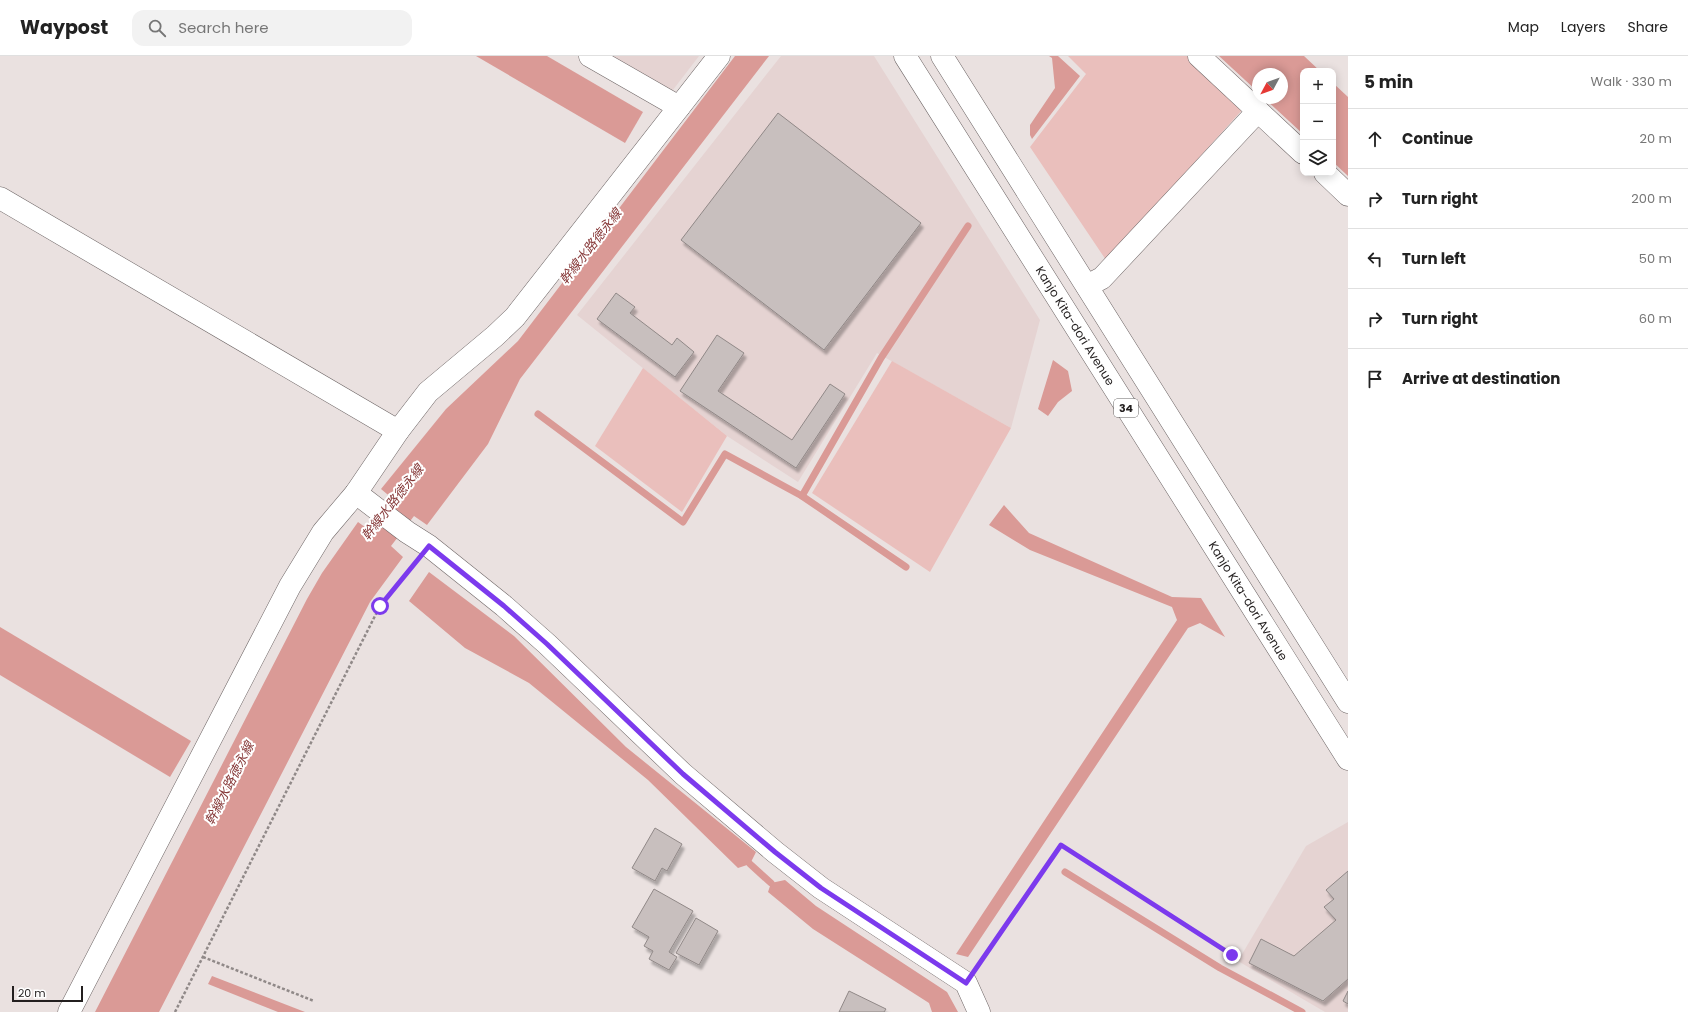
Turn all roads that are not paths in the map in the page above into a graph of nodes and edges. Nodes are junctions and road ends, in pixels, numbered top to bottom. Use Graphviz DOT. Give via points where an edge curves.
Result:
graph roads {
  1 [pos="590,56"];
  2 [pos="719,56"];
  3 [pos="905,56"];
  4 [pos="942,56"];
  5 [pos="1199,56"];
  6 [pos="678,107"];
  7 [pos="1258,111"];
  8 [pos="1300,150"];
  9 [pos="1328,176"];
  10 [pos="1348,195"];
  11 [pos="0,198"];
  12 [pos="1087,286"];
  13 [pos="398,431"];
  14 [pos="356,493"];
  15 [pos="1348,702"];
  16 [pos="1348,759"];
  17 [pos="69,1012"];
  18 [pos="980,1012"];
  1 -- 6 [label="main road"];
  2 -- 6 [label="main road"];
  3 -- 16 [label="main road, Kanjo Kita-dori Avenue / 34"];
  4 -- 12 [label="main road, 34"];
  5 -- 7 [label="main road"];
  6 -- 13 [label="main road" via="515,317 428,392"];
  7 -- 8 [label="main road"];
  7 -- 12 [label="main road" via="1102,278"];
  9 -- 10 [label="main road"];
  11 -- 13 [label="main road"];
  12 -- 15 [label="main road, 34"];
  13 -- 14 [label="main road"];
  14 -- 17 [label="main road" via="323,532 290,586"];
  14 -- 18 [label="main road" via="429,546 504,606 683,774 775,852 821,888 966,983"];
}
